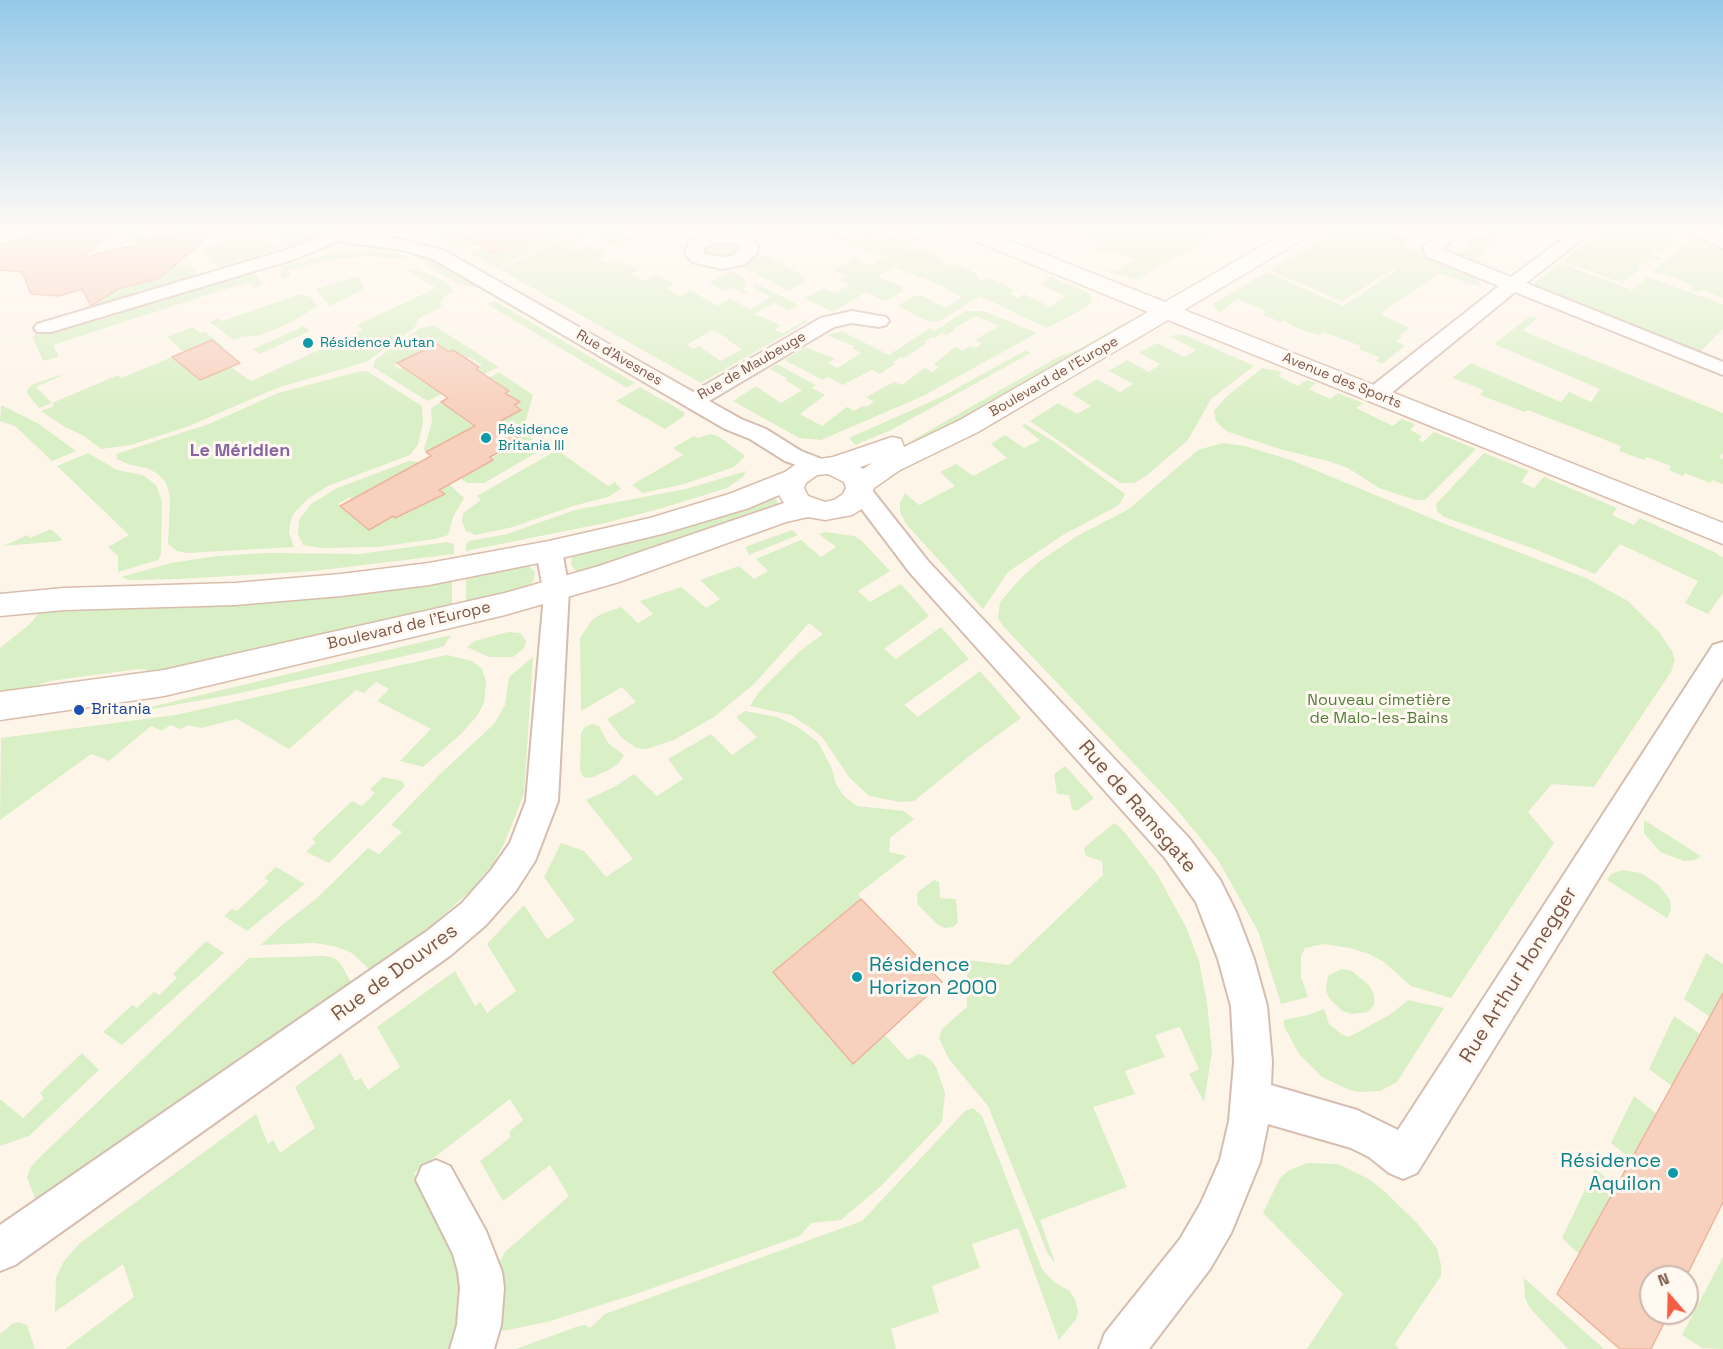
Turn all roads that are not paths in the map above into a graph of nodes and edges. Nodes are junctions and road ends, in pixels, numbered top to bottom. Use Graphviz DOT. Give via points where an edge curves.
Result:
graph roads {
  1 [pos="168,291"];
  2 [pos="502,291"];
  3 [pos="1119,291"];
  4 [pos="1181,291"];
  5 [pos="1186,291"];
  6 [pos="1504,291"];
  7 [pos="1526,291"];
  8 [pos="1157,306"];
  9 [pos="879,321"];
  10 [pos="44,328"];
  11 [pos="1723,369"];
  12 [pos="1376,394"];
  13 [pos="693,401"];
  14 [pos="733,424"];
  15 [pos="809,485"];
  16 [pos="860,488"];
  17 [pos="1723,534"];
  18 [pos="549,551"];
  19 [pos="919,567"];
  20 [pos="556,589"];
  21 [pos="0,605"];
  22 [pos="1723,653"];
  23 [pos="0,706"];
  24 [pos="1251,1099"];
  25 [pos="436,1180"];
  26 [pos="0,1250"];
  27 [pos="472,1349"];
  28 [pos="1121,1349"];
  1 -- 10 [label="street"];
  2 -- 13 [label="street, Rue d'Avesnes"];
  3 -- 8 [label="street, Avenue des Sports"];
  4 -- 8 [label="street, Boulevard de l'Europe"];
  5 -- 8 [label="street, Boulevard de l'Europe"];
  6 -- 12 [label="street"];
  7 -- 11 [label="street"];
  8 -- 12 [label="street, Avenue des Sports"];
  8 -- 15 [label="street, Boulevard de l'Europe"];
  8 -- 16 [label="street, Boulevard de l'Europe" via="969,426 890,464"];
  9 -- 13 [label="street, Rue de Maubeuge" via="852,317 828,322"];
  12 -- 17 [label="street, Avenue des Sports"];
  13 -- 14 [label="street, Rue d'Avesnes"];
  14 -- 15 [label="street, Rue d'Avesnes"];
  14 -- 15 [label="street, Rue d'Avesnes" via="793,456"];
  15 -- 16 [label="street" via="850,472"];
  15 -- 16 [label="street, Boulevard de l'Europe" via="851,504"];
  15 -- 18 [label="street, Boulevard de l'Europe"];
  15 -- 19 [label="street, Rue de Ramsgate"];
  15 -- 20 [label="street, Boulevard de l'Europe" via="781,513"];
  16 -- 19 [label="street, Rue de Ramsgate"];
  18 -- 20 [label="street, Rue de Douvres"];
  18 -- 21 [label="street, Boulevard de l'Europe" via="429,574 341,585"];
  19 -- 24 [label="street, Rue de Ramsgate" via="1155,822 1208,891 1228,935 1249,1006"];
  20 -- 23 [label="street, Boulevard de l'Europe" via="170,682"];
  20 -- 26 [label="street, Rue de Douvres" via="542,801 523,851 503,881 474,914 439,943"];
  22 -- 24 [label="street, Rue Arthur Honegger" via="1403,1159 1357,1130"];
  24 -- 28 [label="street, Rue de Ramsgate" via="1240,1162 1216,1218 1195,1254"];
  25 -- 27 [label="street" via="471,1246 480,1272 479,1325"];
}
